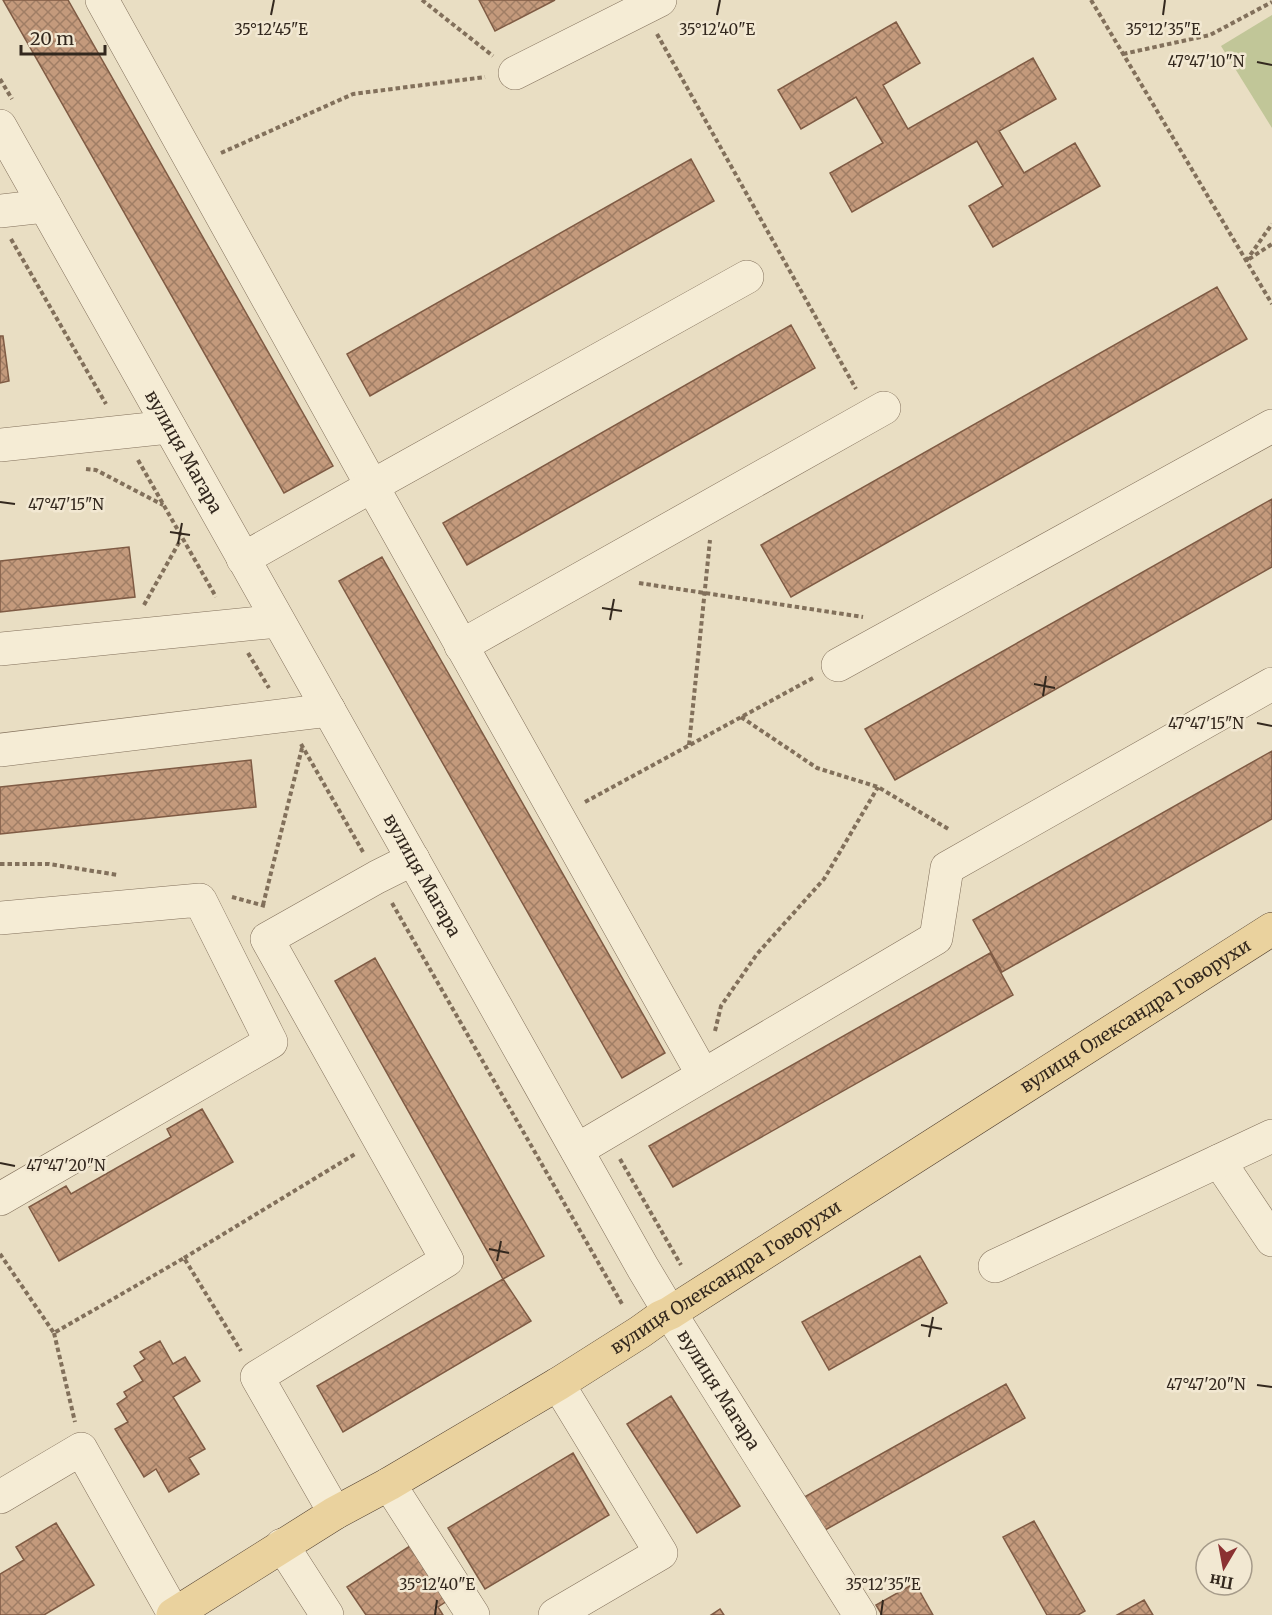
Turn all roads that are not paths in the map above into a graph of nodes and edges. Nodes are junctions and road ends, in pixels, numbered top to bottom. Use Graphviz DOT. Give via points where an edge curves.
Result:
graph roads {
  1 [pos="102,0"];
  2 [pos="652,4"];
  3 [pos="515,73"];
  4 [pos="0,126"];
  5 [pos="45,206"];
  6 [pos="3,221"];
  7 [pos="747,277"];
  8 [pos="878,412"];
  9 [pos="1272,426"];
  10 [pos="170,427"];
  11 [pos="0,445"];
  12 [pos="372,486"];
  13 [pos="243,559"];
  14 [pos="278,621"];
  15 [pos="461,646"];
  16 [pos="0,649"];
  17 [pos="838,665"];
  18 [pos="1272,684"];
  19 [pos="329,710"];
  20 [pos="0,750"];
  21 [pos="413,859"];
  22 [pos="0,918"];
  23 [pos="1272,929"];
  24 [pos="703,1075"];
  25 [pos="1272,1136"];
  26 [pos="577,1150"];
  27 [pos="1219,1161"];
  28 [pos="0,1199"];
  29 [pos="1272,1240"];
  30 [pos="995,1266"];
  31 [pos="670,1313"];
  32 [pos="558,1384"];
  33 [pos="389,1484"];
  34 [pos="0,1497"];
  35 [pos="334,1513"];
  36 [pos="282,1545"];
  37 [pos="173,1615"];
  38 [pos="327,1615"];
  39 [pos="473,1615"];
  40 [pos="555,1615"];
  41 [pos="860,1615"];
  1 -- 12 [label="street"];
  2 -- 3 [label="street"];
  4 -- 5 [label="street, вулиця Магара"];
  5 -- 6 [label="street"];
  5 -- 10 [label="street, вулиця Магара"];
  7 -- 12 [label="street"];
  8 -- 15 [label="street"];
  9 -- 17 [label="street"];
  10 -- 11 [label="street"];
  10 -- 13 [label="street, вулиця Магара"];
  12 -- 13 [label="street"];
  12 -- 15 [label="street"];
  13 -- 14 [label="street, вулиця Магара"];
  14 -- 16 [label="street"];
  14 -- 19 [label="street, вулиця Магара"];
  15 -- 24 [label="street"];
  18 -- 24 [label="street" via="947,868 936,938"];
  19 -- 20 [label="street"];
  19 -- 21 [label="street, вулиця Магара"];
  21 -- 26 [label="street, вулиця Магара"];
  21 -- 35 [label="street" via="267,939 447,1260 257,1377"];
  22 -- 28 [label="street" via="200,900 271,1042"];
  23 -- 31 [label="main road, вулиця Олександра Говорухи"];
  24 -- 26 [label="street"];
  25 -- 27 [label="street"];
  26 -- 31 [label="street, вулиця Магара"];
  27 -- 29 [label="street"];
  27 -- 30 [label="street"];
  31 -- 32 [label="main road, вулиця Олександра Говорухи"];
  31 -- 41 [label="street, вулиця Магара"];
  32 -- 33 [label="main road, вулиця Олександра Говорухи"];
  32 -- 40 [label="street" via="661,1553"];
  33 -- 35 [label="main road, вулиця Олександра Говорухи"];
  33 -- 39 [label="street"];
  34 -- 37 [label="street" via="81,1449"];
  35 -- 36 [label="main road, вулиця Олександра Говорухи"];
  36 -- 37 [label="main road, вулиця Олександра Говорухи"];
  36 -- 38 [label="street"];
}
